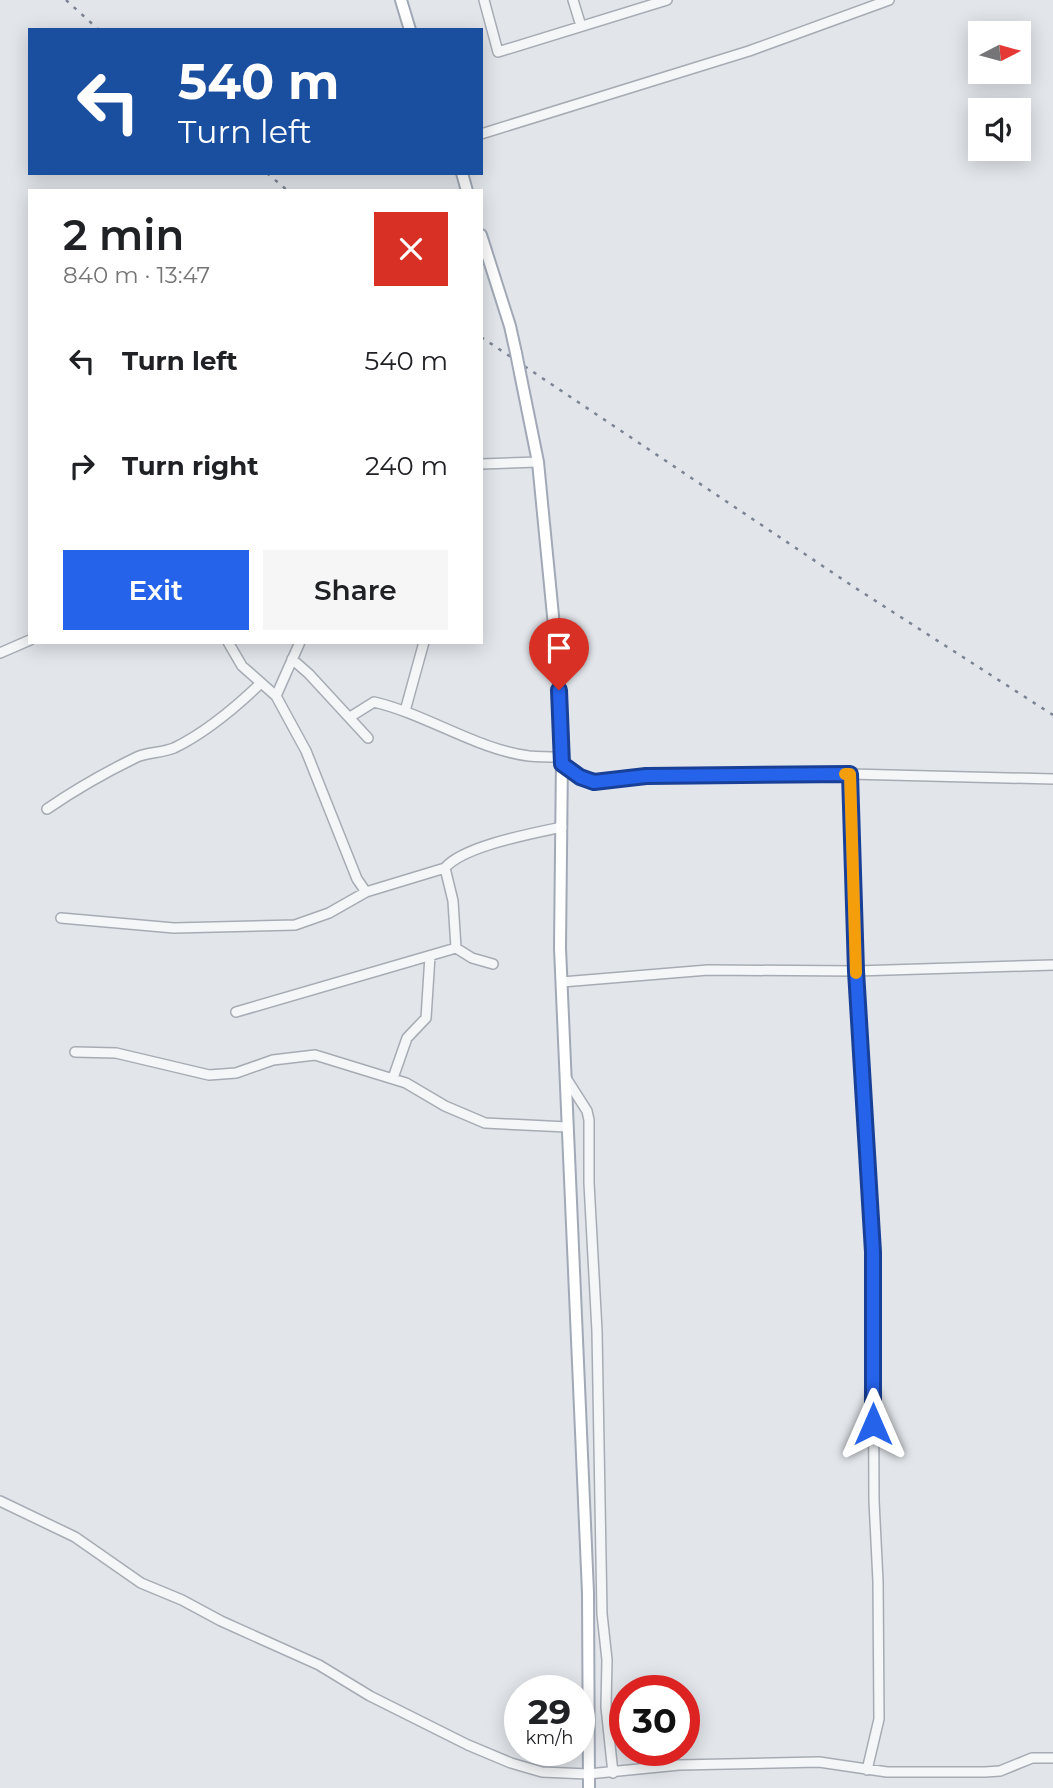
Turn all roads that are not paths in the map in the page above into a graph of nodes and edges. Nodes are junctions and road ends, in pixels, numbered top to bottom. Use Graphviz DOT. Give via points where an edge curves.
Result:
graph roads {
  1 [pos="401,0"];
  2 [pos="484,0"];
  3 [pos="573,0"];
  4 [pos="888,0"];
  5 [pos="662,1"];
  6 [pos="581,26"];
  7 [pos="409,28"];
  8 [pos="483,133"];
  9 [pos="483,241"];
  10 [pos="538,462"];
  11 [pos="483,464"];
  12 [pos="28,641"];
  13 [pos="229,644"];
  14 [pos="299,644"];
  15 [pos="423,644"];
  16 [pos="0,653"];
  17 [pos="292,659"];
  18 [pos="261,683"];
  19 [pos="276,696"];
  20 [pos="405,711"];
  21 [pos="350,717"];
  22 [pos="368,738"];
  23 [pos="562,761"];
  24 [pos="850,774"];
  25 [pos="1053,779"];
  26 [pos="47,809"];
  27 [pos="562,827"];
  28 [pos="445,868"];
  29 [pos="366,892"];
  30 [pos="61,918"];
  31 [pos="456,947"];
  32 [pos="430,956"];
  33 [pos="493,964"];
  34 [pos="1053,965"];
  35 [pos="856,971"];
  36 [pos="562,982"];
  37 [pos="236,1012"];
  38 [pos="75,1052"];
  39 [pos="565,1076"];
  40 [pos="393,1077"];
  41 [pos="567,1127"];
  42 [pos="0,1501"];
  43 [pos="1053,1758"];
  44 [pos="867,1770"];
  45 [pos="612,1773"];
  46 [pos="588,1774"];
  47 [pos="589,1788"];
  1 -- 7 [label="main road"];
  2 -- 6 [label="street" via="498,52"];
  3 -- 6 [label="street"];
  4 -- 8 [label="street" via="749,51"];
  5 -- 6 [label="street"];
  9 -- 10 [label="main road, bridge" via="510,326"];
  10 -- 11 [label="street"];
  10 -- 23 [label="main road" via="557,654"];
  12 -- 16 [label="street"];
  13 -- 18 [label="street" via="242,666"];
  14 -- 17 [label="street"];
  15 -- 20 [label="street"];
  17 -- 19 [label="street"];
  17 -- 21 [label="street"];
  18 -- 19 [label="street"];
  18 -- 26 [label="street" via="234,709 183,743 139,755"];
  19 -- 29 [label="street" via="306,751"];
  20 -- 21 [label="street" via="374,702"];
  20 -- 23 [label="street" via="491,745"];
  21 -- 22 [label="street"];
  23 -- 24 [label="street" via="580,777 594,782 646,776"];
  23 -- 27 [label="main road"];
  24 -- 25 [label="street"];
  24 -- 35 [label="street"];
  27 -- 28 [label="street" via="513,838 452,860"];
  27 -- 36 [label="main road"];
  28 -- 29 [label="street"];
  28 -- 31 [label="street"];
  29 -- 30 [label="street" via="329,914 295,925 174,928"];
  31 -- 32 [label="street"];
  31 -- 33 [label="street"];
  32 -- 37 [label="street"];
  32 -- 40 [label="street" via="426,1018 407,1038"];
  34 -- 35 [label="street"];
  35 -- 36 [label="street" via="708,970"];
  35 -- 44 [label="street" via="873,1252 878,1581 879,1719"];
  36 -- 39 [label="main road"];
  38 -- 40 [label="street" via="116,1053 209,1075 315,1055"];
  39 -- 41 [label="main road"];
  39 -- 45 [label="street" via="589,1120 602,1615"];
  40 -- 41 [label="street" via="485,1123"];
  41 -- 46 [label="main road" via="588,1593"];
  42 -- 46 [label="street" via="75,1537 141,1583 319,1665 467,1745 542,1772"];
  43 -- 44 [label="street" via="1032,1758 985,1772"];
  44 -- 45 [label="street" via="820,1762 679,1765"];
  45 -- 46 [label="street"];
  46 -- 47 [label="main road"];
}
